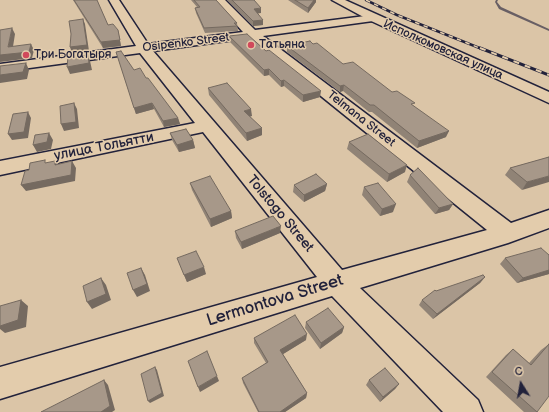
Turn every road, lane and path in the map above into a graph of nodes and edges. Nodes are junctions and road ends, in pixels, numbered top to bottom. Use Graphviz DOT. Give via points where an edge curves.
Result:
graph roads {
  1 [pos="114,0"];
  2 [pos="219,0"];
  3 [pos="337,0"];
  4 [pos="373,18"];
  5 [pos="253,34"];
  6 [pos="144,49"];
  7 [pos="0,68"];
  8 [pos="549,98"];
  9 [pos="207,126"];
  10 [pos="0,168"];
  11 [pos="549,219"];
  12 [pos="508,234"];
  13 [pos="337,283"];
  14 [pos="0,383"];
  15 [pos="466,412"];
  1 -- 6 [label="street, Tolstogo Street"];
  2 -- 5 [label="street, Telmana Street"];
  3 -- 4 [label="street, Исполкомовская улица"];
  4 -- 5 [label="street, Osipenko Street"];
  4 -- 8 [label="street, Исполкомовская улица"];
  5 -- 6 [label="street, Osipenko Street"];
  5 -- 12 [label="street, Telmana Street"];
  6 -- 7 [label="street, Osipenko Street"];
  6 -- 9 [label="street, Tolstogo Street"];
  9 -- 10 [label="street, улица Тольятти"];
  9 -- 13 [label="street, Tolstogo Street"];
  11 -- 12 [label="street, Lermontova Street"];
  12 -- 13 [label="street, Lermontova Street"];
  13 -- 14 [label="street, Lermontova Street"];
  13 -- 15 [label="street, Tolstogo Street"];
}
